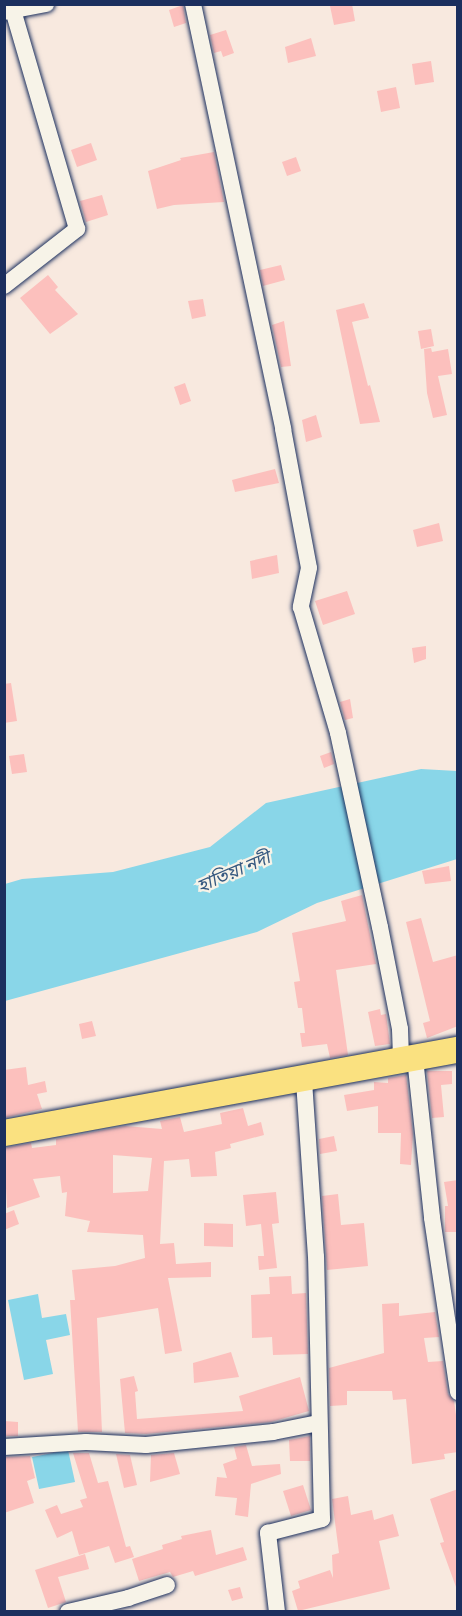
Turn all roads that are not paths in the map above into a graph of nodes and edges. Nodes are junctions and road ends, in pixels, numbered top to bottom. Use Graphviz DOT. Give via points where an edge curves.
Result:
graph roads {
  1 [pos="46,4"];
  2 [pos="193,4"];
  3 [pos="9,11"];
  4 [pos="4,286"];
  5 [pos="458,1050"];
  6 [pos="408,1060"];
  7 [pos="304,1079"];
  8 [pos="4,1133"];
  9 [pos="457,1384"];
  10 [pos="319,1423"];
  11 [pos="4,1447"];
  12 [pos="166,1585"];
  13 [pos="68,1611"];
  14 [pos="277,1611"];
  1 -- 3 [label="street"];
  2 -- 6 [label="street" via="309,568 301,607 338,733"];
  3 -- 4 [label="street" via="77,229"];
  5 -- 6 [label="main road"];
  6 -- 7 [label="main road"];
  6 -- 9 [label="street"];
  7 -- 8 [label="main road"];
  7 -- 10 [label="street" via="316,1257"];
  10 -- 11 [label="street" via="273,1432 146,1445 87,1442"];
  10 -- 14 [label="street" via="322,1519 268,1533"];
  12 -- 13 [label="street"];
}
